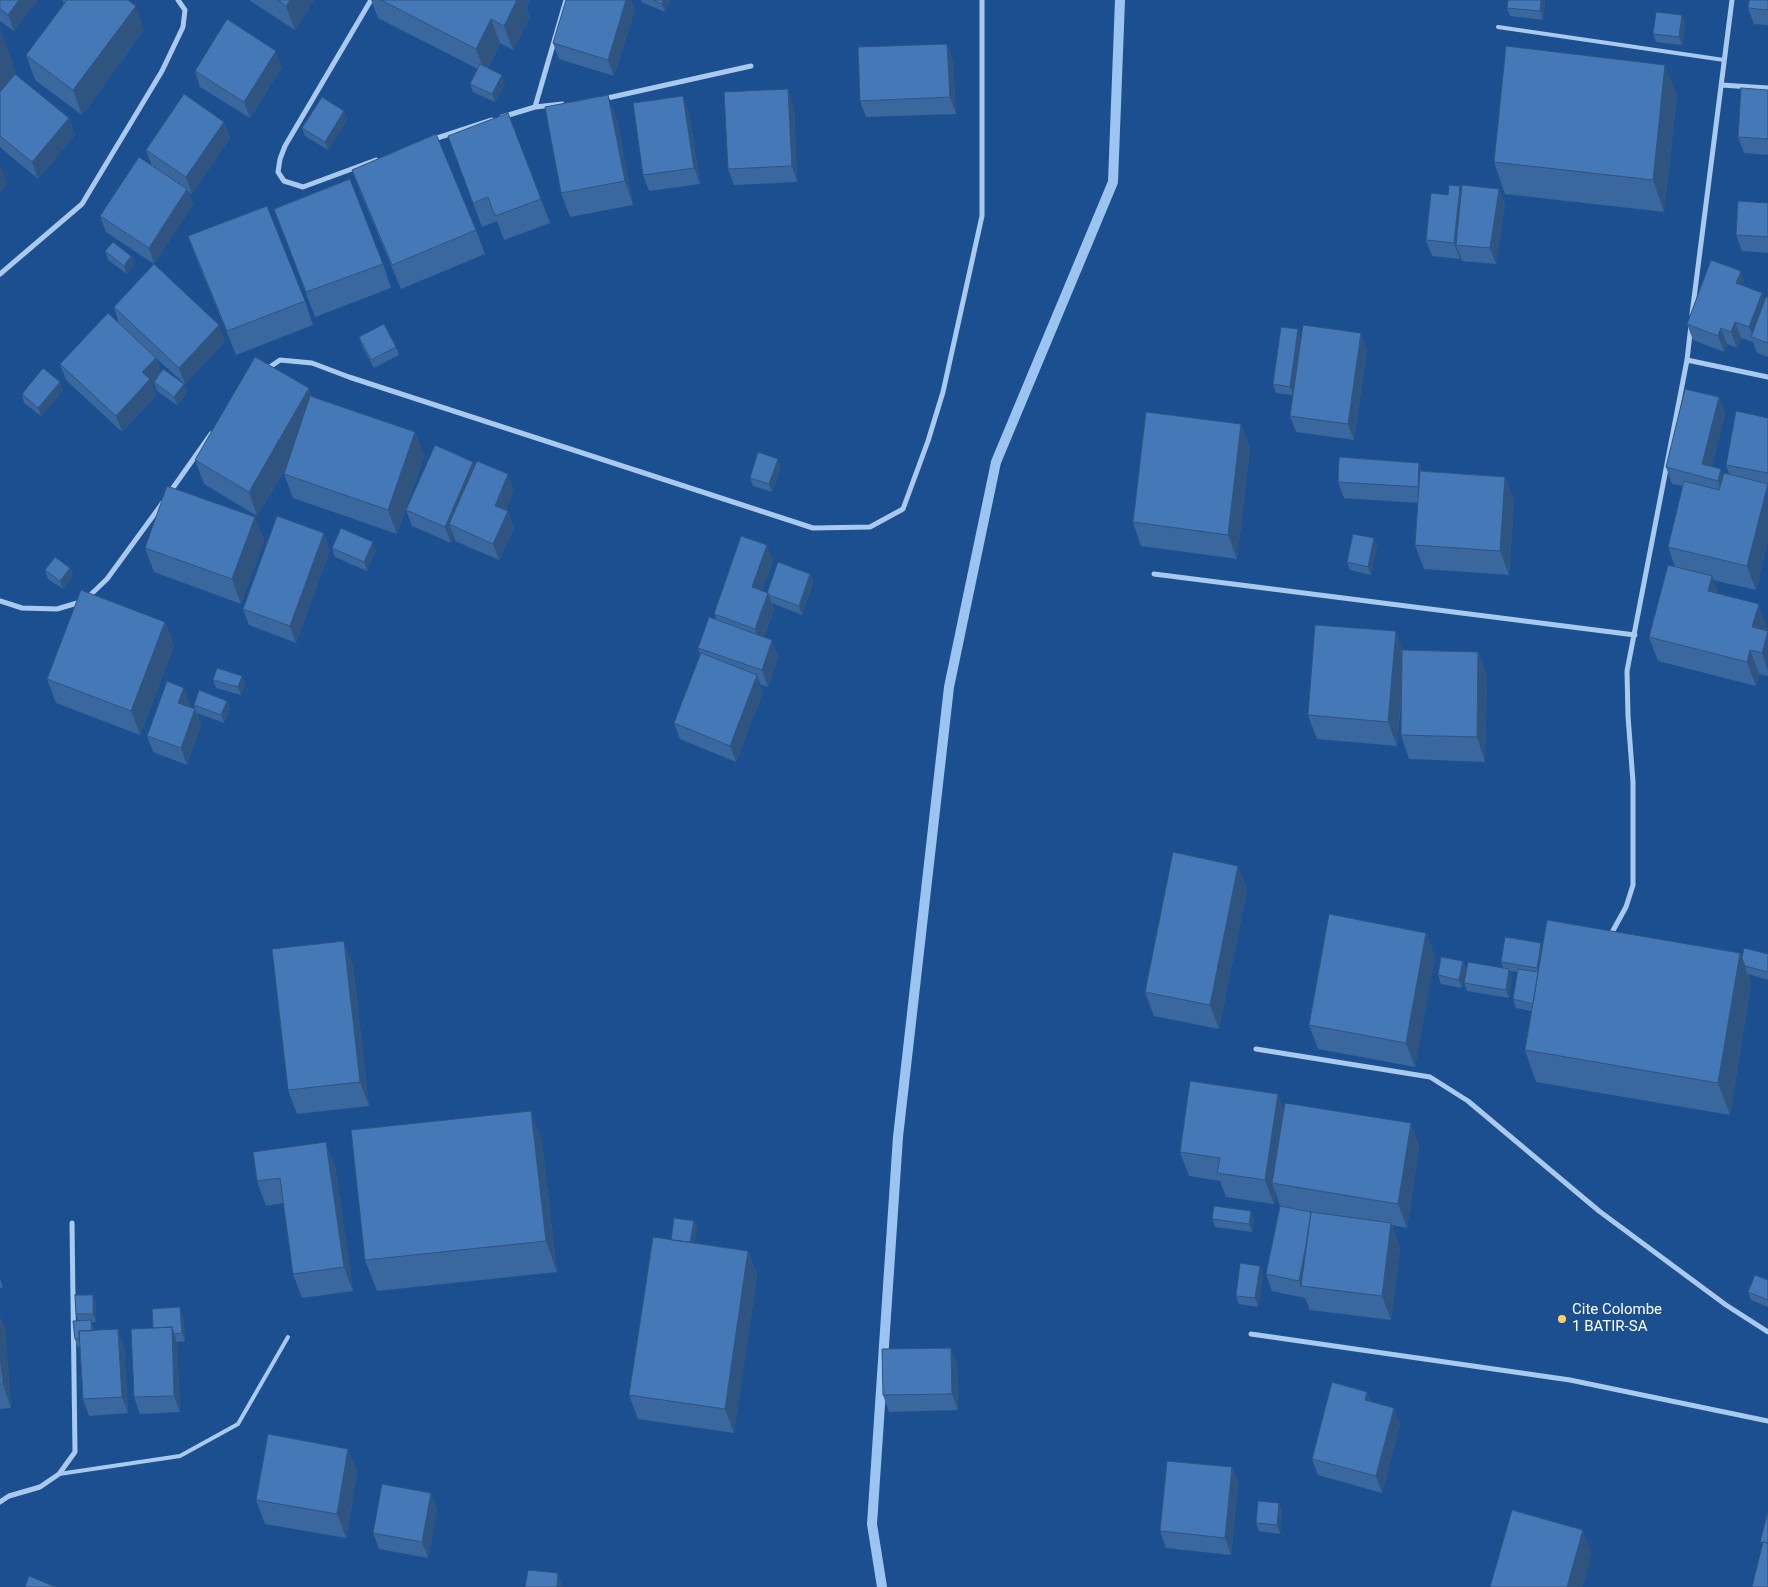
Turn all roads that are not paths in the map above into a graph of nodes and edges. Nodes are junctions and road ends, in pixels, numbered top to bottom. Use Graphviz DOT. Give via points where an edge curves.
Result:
graph roads {
  1 [pos="178,0"];
  2 [pos="371,0"];
  3 [pos="566,0"];
  4 [pos="982,0"];
  5 [pos="1732,0"];
  6 [pos="1498,27"];
  7 [pos="1724,60"];
  8 [pos="751,66"];
  9 [pos="1721,85"];
  10 [pos="1768,88"];
  11 [pos="596,100"];
  12 [pos="570,103"];
  13 [pos="535,107"];
  14 [pos="424,142"];
  15 [pos="378,159"];
  16 [pos="0,274"];
  17 [pos="1687,360"];
  18 [pos="258,375"];
  19 [pos="1768,378"];
  20 [pos="214,430"];
  21 [pos="1154,574"];
  22 [pos="0,601"];
  23 [pos="1635,635"];
  24 [pos="1607,940"];
  25 [pos="1256,1049"];
  26 [pos="72,1223"];
  27 [pos="1768,1332"];
  28 [pos="1251,1334"];
  29 [pos="288,1337"];
  30 [pos="1768,1421"];
  31 [pos="59,1474"];
  32 [pos="0,1502"];
  1 -- 16 [label="street" via="185,10 183,27 166,62 82,204"];
  2 -- 15 [label="street" via="285,146 278,172 284,181 303,187"];
  3 -- 13 [label="street"];
  4 -- 18 [label="street" via="982,216 943,392 928,442 903,509 870,527 813,528 312,363 280,360"];
  5 -- 7 [label="street"];
  6 -- 7 [label="lane"];
  7 -- 9 [label="street"];
  8 -- 11 [label="street"];
  9 -- 10 [label="street"];
  9 -- 17 [label="street"];
  12 -- 13 [label="street"];
  13 -- 14 [label="street"];
  17 -- 19 [label="street"];
  17 -- 23 [label="street"];
  20 -- 22 [label="street" via="107,579 84,601 57,610 22,608"];
  21 -- 23 [label="street"];
  23 -- 24 [label="street" via="1628,671 1633,885 1626,907"];
  25 -- 27 [label="street" via="1430,1077 1468,1101 1599,1211"];
  26 -- 31 [label="street" via="75,1452"];
  28 -- 30 [label="street" via="1570,1380"];
  29 -- 31 [label="lane" via="238,1424 180,1456"];
  31 -- 32 [label="street" via="40,1487"];
}
